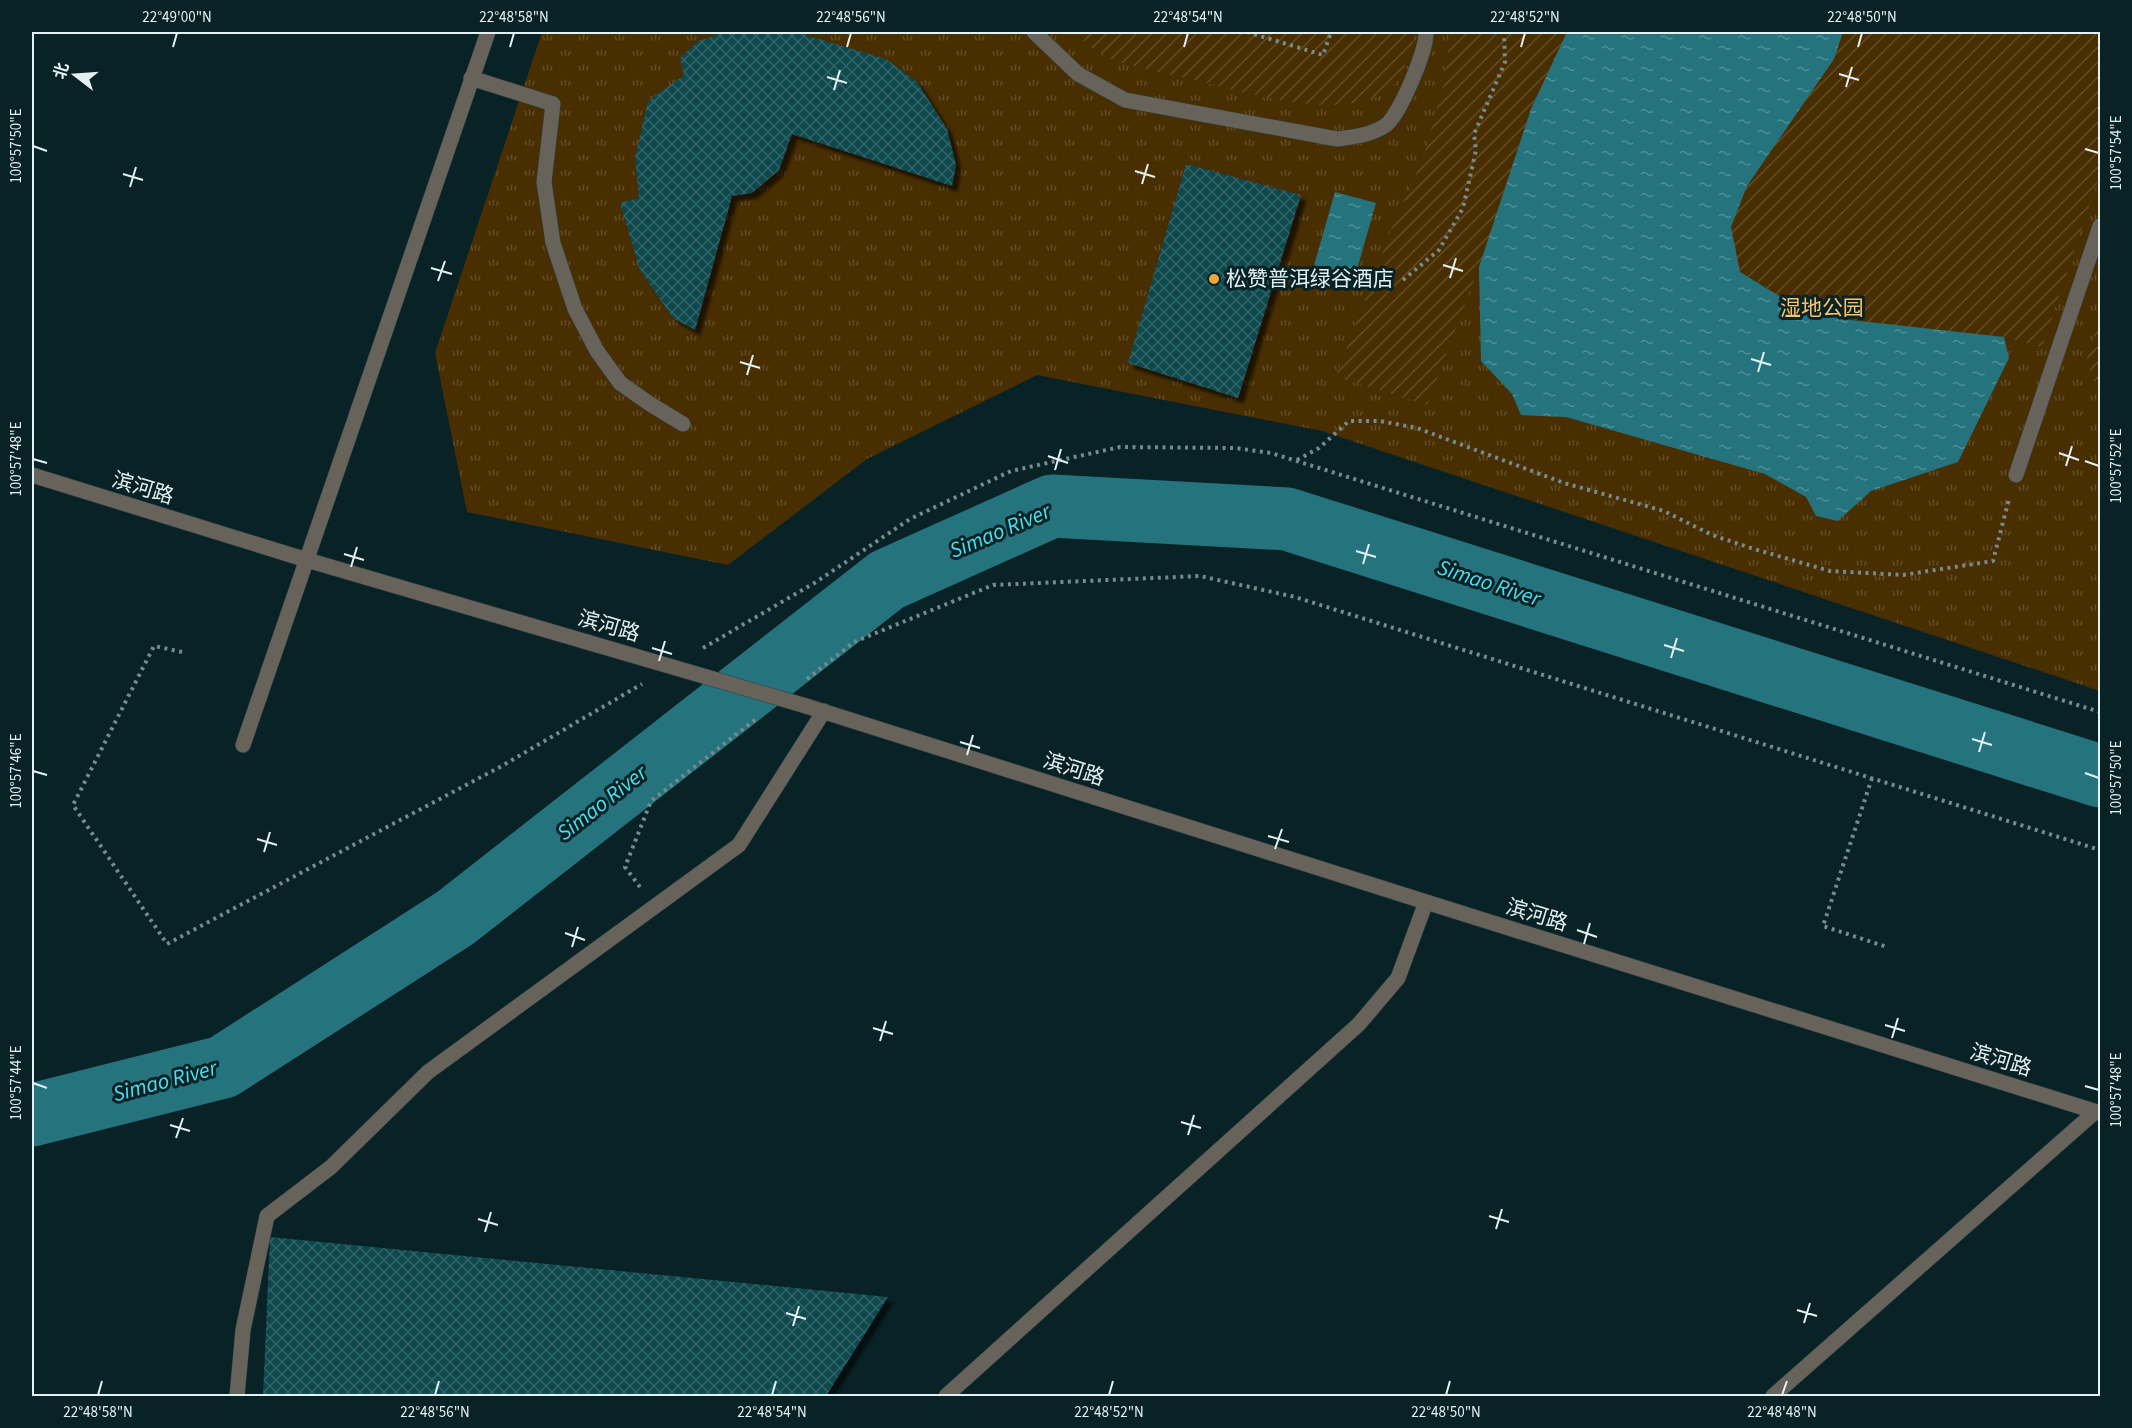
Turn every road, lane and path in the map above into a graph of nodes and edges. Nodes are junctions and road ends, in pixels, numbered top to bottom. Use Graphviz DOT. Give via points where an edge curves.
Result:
graph roads {
  1 [pos="488,32"];
  2 [pos="1034,32"];
  3 [pos="1247,32"];
  4 [pos="1331,32"];
  5 [pos="1426,32"];
  6 [pos="1504,32"];
  7 [pos="471,78"];
  8 [pos="2100,226"];
  9 [pos="1403,280"];
  10 [pos="683,424"];
  11 [pos="1296,460"];
  12 [pos="32,475"];
  13 [pos="2016,475"];
  14 [pos="307,560"];
  15 [pos="182,652"];
  16 [pos="693,654"];
  17 [pos="642,684"];
  18 [pos="799,685"];
  19 [pos="824,711"];
  20 [pos="2100,712"];
  21 [pos="762,714"];
  22 [pos="243,745"];
  23 [pos="1872,778"];
  24 [pos="2100,850"];
  25 [pos="1426,902"];
  26 [pos="652,908"];
  27 [pos="1887,947"];
  28 [pos="2098,1112"];
  29 [pos="237,1396"];
  30 [pos="946,1396"];
  31 [pos="1773,1396"];
  1 -- 7 [label="street"];
  2 -- 5 [label="street" via="1078,74 1125,100 1337,140 1364,135 1386,124 1417,68"];
  3 -- 4 [label="path" via="1323,55"];
  6 -- 9 [label="path" via="1505,62 1474,134 1476,150 1463,208 1439,250"];
  7 -- 10 [label="street" via="553,104 544,182 553,243 576,309 597,351 620,383"];
  7 -- 14 [label="street"];
  8 -- 13 [label="street"];
  11 -- 13 [label="path" via="1349,421 1417,428 1564,483 1664,511 1754,549 1830,571 1903,575 1993,561"];
  11 -- 16 [label="path" via="1235,448 1120,447 1011,471 910,519 816,582"];
  11 -- 20 [label="path"];
  12 -- 14 [label="street, 滨河路"];
  14 -- 19 [label="street, 滨河路, bridge"];
  14 -- 22 [label="street"];
  15 -- 17 [label="path" via="154,646 73,805 167,944 500,767"];
  18 -- 23 [label="path" via="854,642 993,585 1200,576 1295,597"];
  19 -- 25 [label="street, 滨河路"];
  19 -- 26 [label="street" via="739,845"];
  21 -- 26 [label="path" via="651,801 625,867"];
  23 -- 24 [label="path"];
  23 -- 27 [label="path" via="1823,926"];
  25 -- 28 [label="street, 滨河路"];
  25 -- 30 [label="street" via="1398,978 1359,1024"];
  26 -- 29 [label="street" via="428,1072 331,1167 267,1216 243,1330"];
  28 -- 31 [label="street"];
}
